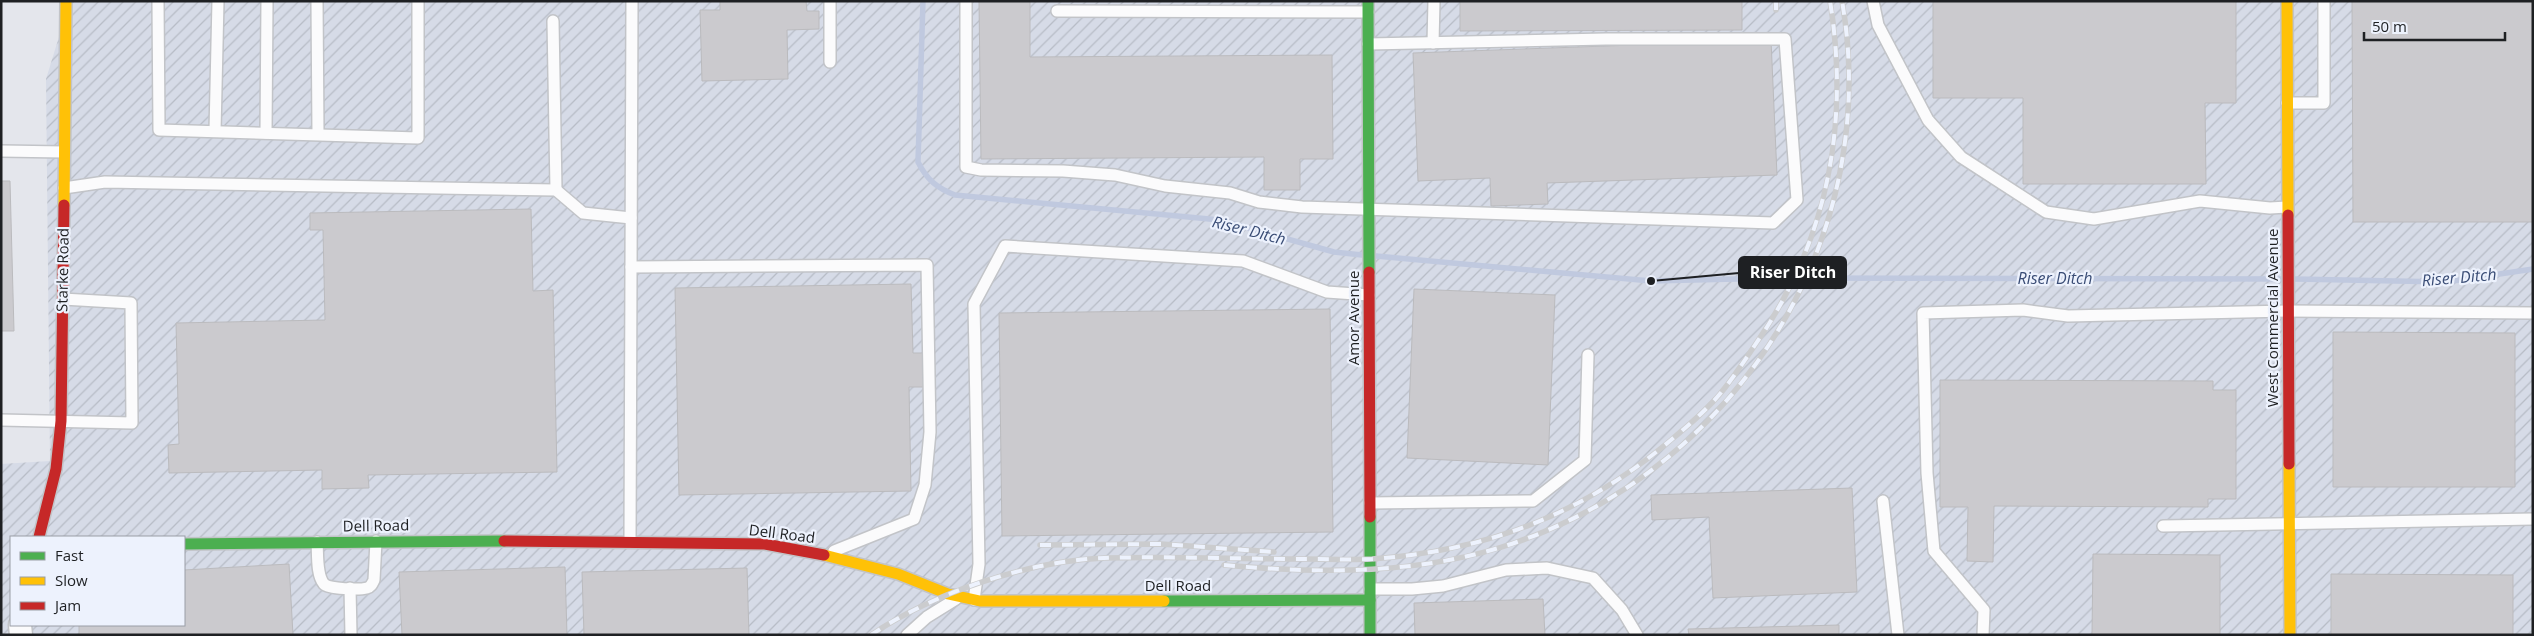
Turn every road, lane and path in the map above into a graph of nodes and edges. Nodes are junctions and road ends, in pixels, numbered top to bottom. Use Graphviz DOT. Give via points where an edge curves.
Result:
graph roads {
  1 [pos="66,1"];
  2 [pos="158,1"];
  3 [pos="218,1"];
  4 [pos="267,1"];
  5 [pos="317,1"];
  6 [pos="418,1"];
  7 [pos="632,1"];
  8 [pos="830,1"];
  9 [pos="966,1"];
  10 [pos="1434,1"];
  11 [pos="1873,1"];
  12 [pos="2287,1"];
  13 [pos="2324,1"];
  14 [pos="1368,6"];
  15 [pos="1057,11"];
  16 [pos="553,21"];
  17 [pos="1433,43"];
  18 [pos="1368,44"];
  19 [pos="830,62"];
  20 [pos="2287,103"];
  21 [pos="215,131"];
  22 [pos="266,133"];
  23 [pos="318,134"];
  24 [pos="1,151"];
  25 [pos="64,152"];
  26 [pos="64,188"];
  27 [pos="556,190"];
  28 [pos="2287,206"];
  29 [pos="1368,208"];
  30 [pos="631,218"];
  31 [pos="631,266"];
  32 [pos="1369,295"];
  33 [pos="63,299"];
  34 [pos="2287,311"];
  35 [pos="2533,312"];
  36 [pos="1588,355"];
  37 [pos="1,420"];
  38 [pos="61,422"];
  39 [pos="1883,501"];
  40 [pos="1370,503"];
  41 [pos="2533,519"];
  42 [pos="2289,524"];
  43 [pos="2163,526"];
  44 [pos="39,536"];
  45 [pos="376,541"];
  46 [pos="317,542"];
  47 [pos="630,542"];
  48 [pos="185,544"];
  49 [pos="826,555"];
  50 [pos="350,588"];
  51 [pos="1370,594"];
  52 [pos="959,596"];
  53 [pos="974,600"];
  54 [pos="351,635"];
  55 [pos="907,635"];
  56 [pos="1370,635"];
  57 [pos="1637,635"];
  58 [pos="1898,635"];
  59 [pos="1983,635"];
  60 [pos="2290,635"];
  1 -- 25 [label="street, Starke Road"];
  2 -- 21 [label="lane" via="159,130"];
  3 -- 21 [label="lane"];
  4 -- 22 [label="lane"];
  5 -- 23 [label="lane"];
  6 -- 23 [label="lane" via="418,138"];
  7 -- 30 [label="lane"];
  8 -- 19 [label="lane"];
  9 -- 29 [label="lane" via="966,167 1115,175 1165,186 1230,193 1259,202 1302,207"];
  10 -- 17 [label="lane"];
  11 -- 28 [label="lane" via="1878,24 1928,120 1961,157 2046,212 2094,219 2200,201 2270,208"];
  12 -- 20 [label="street, West Commercial Avenue"];
  13 -- 20 [label="lane" via="2324,103"];
  14 -- 15 [label="lane"];
  14 -- 18 [label="street, Amor Avenue"];
  16 -- 27 [label="lane"];
  17 -- 18 [label="lane"];
  17 -- 29 [label="lane" via="1785,39 1797,200 1773,223"];
  18 -- 29 [label="street, Amor Avenue"];
  20 -- 28 [label="street, West Commercial Avenue"];
  21 -- 22 [label="lane"];
  22 -- 23 [label="lane"];
  24 -- 25 [label="lane"];
  25 -- 26 [label="street, Starke Road"];
  26 -- 27 [label="lane" via="105,182"];
  26 -- 33 [label="street, Starke Road"];
  27 -- 30 [label="lane" via="583,213"];
  28 -- 34 [label="street, West Commercial Avenue"];
  29 -- 32 [label="street, Amor Avenue"];
  30 -- 31 [label="lane"];
  31 -- 47 [label="lane"];
  31 -- 49 [label="lane" via="927,265 930,432 924,485 914,519"];
  32 -- 40 [label="street, Amor Avenue"];
  32 -- 53 [label="lane" via="1327,292 1243,261 1005,246 974,304 979,564"];
  33 -- 38 [label="street, Starke Road"];
  33 -- 38 [label="lane" via="131,302 132,423"];
  34 -- 35 [label="lane"];
  34 -- 42 [label="street, West Commercial Avenue"];
  34 -- 59 [label="lane" via="2068,316 2023,310 1923,313 1927,473 1934,551 1984,610"];
  36 -- 40 [label="lane" via="1585,460 1533,501"];
  37 -- 38 [label="lane"];
  38 -- 44 [label="street, Starke Road" via="56,469"];
  39 -- 58 [label="lane"];
  40 -- 51 [label="street, Amor Avenue"];
  41 -- 42 [label="lane"];
  42 -- 43 [label="lane"];
  42 -- 60 [label="street, West Commercial Avenue"];
  45 -- 46 [label="street, Dell Road"];
  45 -- 47 [label="street, Dell Road"];
  45 -- 50 [label="lane" via="372,585"];
  46 -- 48 [label="street, Dell Road"];
  46 -- 50 [label="lane" via="320,577 324,584 332,588"];
  47 -- 49 [label="street, Dell Road" via="765,544"];
  49 -- 52 [label="street, Dell Road" via="898,574"];
  50 -- 54 [label="lane"];
  51 -- 53 [label="street, Dell Road" via="1028,602"];
  51 -- 56 [label="street, Amor Avenue"];
  51 -- 57 [label="lane" via="1443,586 1506,570 1547,568 1593,578 1622,610"];
  52 -- 53 [label="street, Dell Road"];
  52 -- 55 [label="lane"];
}
